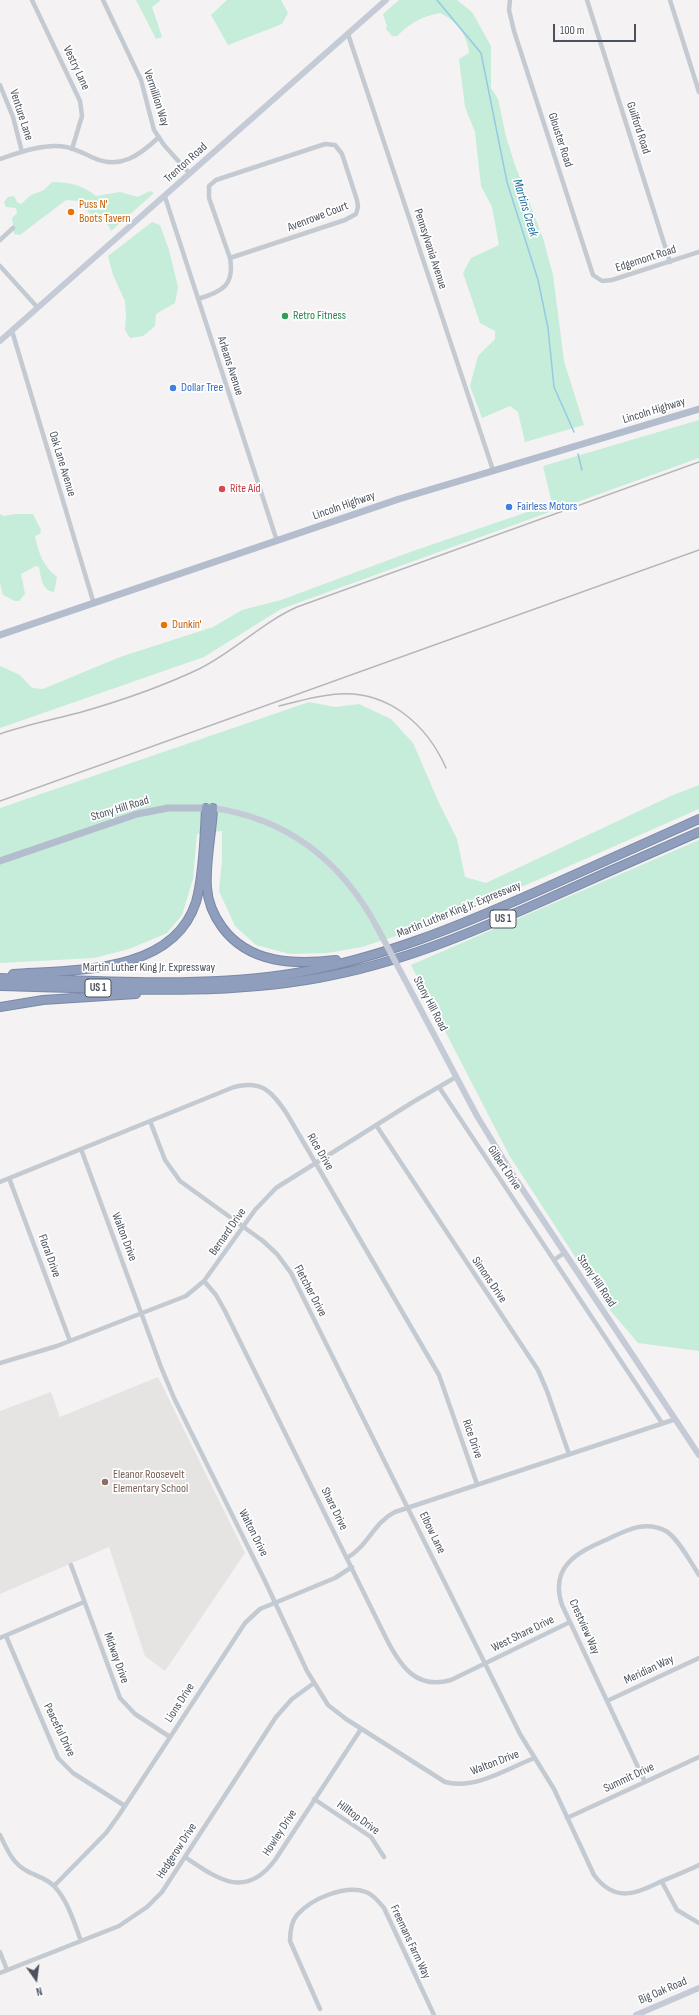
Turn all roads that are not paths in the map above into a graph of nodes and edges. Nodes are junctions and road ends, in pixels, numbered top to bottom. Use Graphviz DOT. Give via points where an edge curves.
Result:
graph roads {
  1 [pos="32,0"];
  2 [pos="103,0"];
  3 [pos="386,0"];
  4 [pos="587,0"];
  5 [pos="670,0"];
  6 [pos="510,2"];
  7 [pos="348,34"];
  8 [pos="0,85"];
  9 [pos="699,92"];
  10 [pos="159,137"];
  11 [pos="72,148"];
  12 [pos="22,152"];
  13 [pos="0,159"];
  14 [pos="190,174"];
  15 [pos="164,196"];
  16 [pos="13,228"];
  17 [pos="0,240"];
  18 [pos="699,252"];
  19 [pos="230,258"];
  20 [pos="670,262"];
  21 [pos="0,266"];
  22 [pos="599,280"];
  23 [pos="198,299"];
  24 [pos="38,308"];
  25 [pos="12,331"];
  26 [pos="0,341"];
  27 [pos="699,408"];
  28 [pos="493,470"];
  29 [pos="277,541"];
  30 [pos="94,604"];
  31 [pos="0,636"];
  32 [pos="210,808"];
  33 [pos="699,819"];
  34 [pos="699,832"];
  35 [pos="0,861"];
  36 [pos="377,955"];
  37 [pos="0,974"];
  38 [pos="0,978"];
  39 [pos="0,986"];
  40 [pos="197,990"];
  41 [pos="0,1007"];
  42 [pos="456,1077"];
  43 [pos="439,1087"];
  44 [pos="150,1121"];
  45 [pos="376,1125"];
  46 [pos="80,1149"];
  47 [pos="316,1163"];
  48 [pos="9,1178"];
  49 [pos="0,1182"];
  50 [pos="243,1227"];
  51 [pos="564,1253"];
  52 [pos="554,1260"];
  53 [pos="204,1281"];
  54 [pos="142,1314"];
  55 [pos="70,1341"];
  56 [pos="0,1363"];
  57 [pos="676,1419"];
  58 [pos="662,1424"];
  59 [pos="568,1454"];
  60 [pos="699,1455"];
  61 [pos="477,1484"];
  62 [pos="408,1507"];
  63 [pos="347,1558"];
  64 [pos="71,1565"];
  65 [pos="352,1567"];
  66 [pos="699,1575"];
  67 [pos="84,1602"];
  68 [pos="276,1603"];
  69 [pos="570,1622"];
  70 [pos="6,1636"];
  71 [pos="0,1638"];
  72 [pos="699,1658"];
  73 [pos="486,1664"];
  74 [pos="314,1683"];
  75 [pos="607,1701"];
  76 [pos="361,1729"];
  77 [pos="170,1737"];
  78 [pos="699,1757"];
  79 [pos="534,1758"];
  80 [pos="645,1782"];
  81 [pos="314,1799"];
  82 [pos="125,1806"];
  83 [pos="567,1818"];
  84 [pos="0,1835"];
  85 [pos="185,1857"];
  86 [pos="384,1857"];
  87 [pos="699,1865"];
  88 [pos="662,1882"];
  89 [pos="54,1886"];
  90 [pos="699,1923"];
  91 [pos="81,1941"];
  92 [pos="0,1952"];
  93 [pos="7,1970"];
  94 [pos="0,1973"];
  95 [pos="699,1988"];
  96 [pos="320,2009"];
  97 [pos="434,2015"];
  98 [pos="636,2015"];
  1 -- 11 [label="street, Vestry Lane" via="80,101 82,116"];
  2 -- 10 [label="street, Vermillion Way" via="141,80 152,123"];
  3 -- 7 [label="street, Trenton Road"];
  4 -- 20 [label="street, Guilford Road"];
  5 -- 9 [label="street"];
  6 -- 22 [label="street, Glouster Road" via="514,31 590,269"];
  7 -- 14 [label="street, Trenton Road"];
  7 -- 28 [label="street, Pennsylvania Avenue"];
  8 -- 12 [label="street, Venture Lane" via="13,117"];
  10 -- 11 [label="street" via="133,158 114,163 101,161"];
  10 -- 14 [label="street, Vermillion Way"];
  11 -- 12 [label="street" via="55,146"];
  12 -- 13 [label="street"];
  14 -- 15 [label="street, Trenton Road"];
  15 -- 23 [label="street, Arleans Avenue"];
  15 -- 24 [label="street, Trenton Road"];
  16 -- 17 [label="street"];
  18 -- 20 [label="street, Edgemont Road"];
  19 -- 19 [label="street, Avenrowe Court" via="345,220 356,214 357,200 338,148 325,144 212,183 208,191 209,198"];
  19 -- 23 [label="street" via="230,276 225,287"];
  20 -- 22 [label="street, Edgemont Road" via="612,280"];
  21 -- 24 [label="street"];
  23 -- 29 [label="street, Arleans Avenue"];
  24 -- 25 [label="street, Trenton Road"];
  25 -- 26 [label="street, Trenton Road"];
  25 -- 30 [label="street, Oak Lane Avenue"];
  27 -- 28 [label="main road, Lincoln Highway"];
  28 -- 29 [label="main road, Lincoln Highway"];
  29 -- 30 [label="main road, Lincoln Highway"];
  30 -- 31 [label="main road, Lincoln Highway"];
  32 -- 35 [label="main road, Stony Hill Road" via="168,808 137,814"];
  32 -- 36 [label="highway" via="208,894 219,922 236,943 258,955 291,962 322,962"];
  32 -- 37 [label="highway" via="196,902 186,923 170,940 149,953 112,965"];
  32 -- 42 [label="street, Stony Hill Road, bridge" via="242,814 290,834 330,863 346,880 378,929"];
  33 -- 36 [label="highway, Martin Luther King Jr. Expressway / US 1" via="452,928"];
  34 -- 40 [label="highway, Martin Luther King Jr. Expressway / US 1" via="476,931 399,959 299,982"];
  36 -- 38 [label="highway, Martin Luther King Jr. Expressway / US 1" via="297,972 224,981"];
  39 -- 40 [label="highway, Martin Luther King Jr. Expressway / US 1"];
  40 -- 41 [label="highway" via="58,999"];
  42 -- 43 [label="street, Bernard Drive"];
  42 -- 51 [label="street, Stony Hill Road" via="497,1149"];
  43 -- 45 [label="street, Bernard Drive"];
  43 -- 52 [label="street, Gilbert Drive"];
  44 -- 46 [label="street, Rice Drive"];
  44 -- 47 [label="street, Rice Drive" via="234,1087 248,1084 260,1086 277,1099"];
  44 -- 50 [label="street, Fletcher Drive" via="165,1160 177,1178"];
  45 -- 47 [label="street, Bernard Drive"];
  45 -- 59 [label="street, Simons Drive" via="538,1370 548,1392"];
  46 -- 48 [label="street, Rice Drive"];
  46 -- 54 [label="street, Walton Drive"];
  47 -- 50 [label="street, Bernard Drive" via="272,1192"];
  47 -- 61 [label="street, Rice Drive" via="439,1375"];
  48 -- 49 [label="street, Rice Drive"];
  48 -- 55 [label="street, Floral Drive"];
  50 -- 53 [label="street, Bernard Drive"];
  50 -- 62 [label="street, Fletcher Drive" via="270,1247 291,1273"];
  51 -- 52 [label="street"];
  51 -- 57 [label="street, Stony Hill Road"];
  52 -- 58 [label="street, Gilbert Drive"];
  53 -- 54 [label="street, Bernard Drive" via="186,1296"];
  53 -- 63 [label="street, Share Drive" via="225,1311"];
  54 -- 55 [label="street, Bernard Drive"];
  54 -- 68 [label="street, Walton Drive" via="174,1398"];
  55 -- 56 [label="street, Bernard Drive"];
  57 -- 58 [label="street, Elbow Lane"];
  57 -- 60 [label="street, Stony Hill Road"];
  58 -- 59 [label="street, Elbow Lane"];
  59 -- 61 [label="street, Elbow Lane"];
  61 -- 62 [label="street, Elbow Lane"];
  62 -- 63 [label="street" via="388,1515 360,1549"];
  62 -- 73 [label="street, Elbow Lane"];
  63 -- 65 [label="street, Share Drive"];
  64 -- 67 [label="street, Midway Drive"];
  65 -- 68 [label="street, Lions Drive" via="335,1578"];
  65 -- 73 [label="street, Share Drive" via="394,1653 411,1673 429,1682 444,1682"];
  66 -- 69 [label="street, Crestview Way" via="668,1533 650,1526 635,1527 590,1546 567,1564 561,1577 559,1593"];
  67 -- 70 [label="street"];
  67 -- 77 [label="street, Midway Drive" via="120,1698 135,1714"];
  68 -- 74 [label="street, Walton Drive"];
  68 -- 77 [label="street, Lions Drive" via="260,1610 244,1623"];
  69 -- 73 [label="street, West Share Drive"];
  69 -- 75 [label="street, Crestview Way"];
  70 -- 71 [label="street"];
  70 -- 82 [label="street, Peaceful Drive" via="58,1758 73,1773"];
  72 -- 75 [label="street, Meridian Way"];
  73 -- 79 [label="street, Elbow Lane"];
  74 -- 76 [label="street, Walton Drive" via="323,1699 333,1709"];
  74 -- 85 [label="street, Hedgerow Drive" via="292,1699 276,1717"];
  75 -- 80 [label="street, Crestview Way"];
  76 -- 79 [label="street, Walton Drive" via="437,1778 456,1784 478,1781"];
  76 -- 81 [label="street, Howley Drive"];
  77 -- 82 [label="street, Lions Drive"];
  78 -- 80 [label="street, Summit Drive"];
  79 -- 83 [label="street, Elbow Lane" via="549,1780"];
  80 -- 83 [label="street, Summit Drive"];
  81 -- 85 [label="street, Howley Drive" via="268,1870 253,1880 240,1883 220,1880"];
  81 -- 86 [label="street, Hilltop Drive" via="367,1834"];
  82 -- 89 [label="street, Lions Drive" via="106,1833"];
  83 -- 88 [label="street, Elbow Lane" via="594,1875 604,1887 631,1894"];
  84 -- 89 [label="street" via="16,1863"];
  85 -- 91 [label="street, Hedgerow Drive" via="162,1892 147,1908 119,1926"];
  87 -- 88 [label="street, Elbow Lane"];
  88 -- 90 [label="street" via="677,1910"];
  89 -- 91 [label="street" via="65,1901"];
  91 -- 93 [label="street, Hedgerow Drive"];
  92 -- 93 [label="street"];
  93 -- 94 [label="street, Hedgerow Drive"];
  95 -- 98 [label="street, Big Oak Road"];
  96 -- 97 [label="street, Freemans Farm Way" via="290,1941 290,1929 296,1915 311,1903 338,1892 354,1890 366,1892 378,1899 384,1908"];
}
